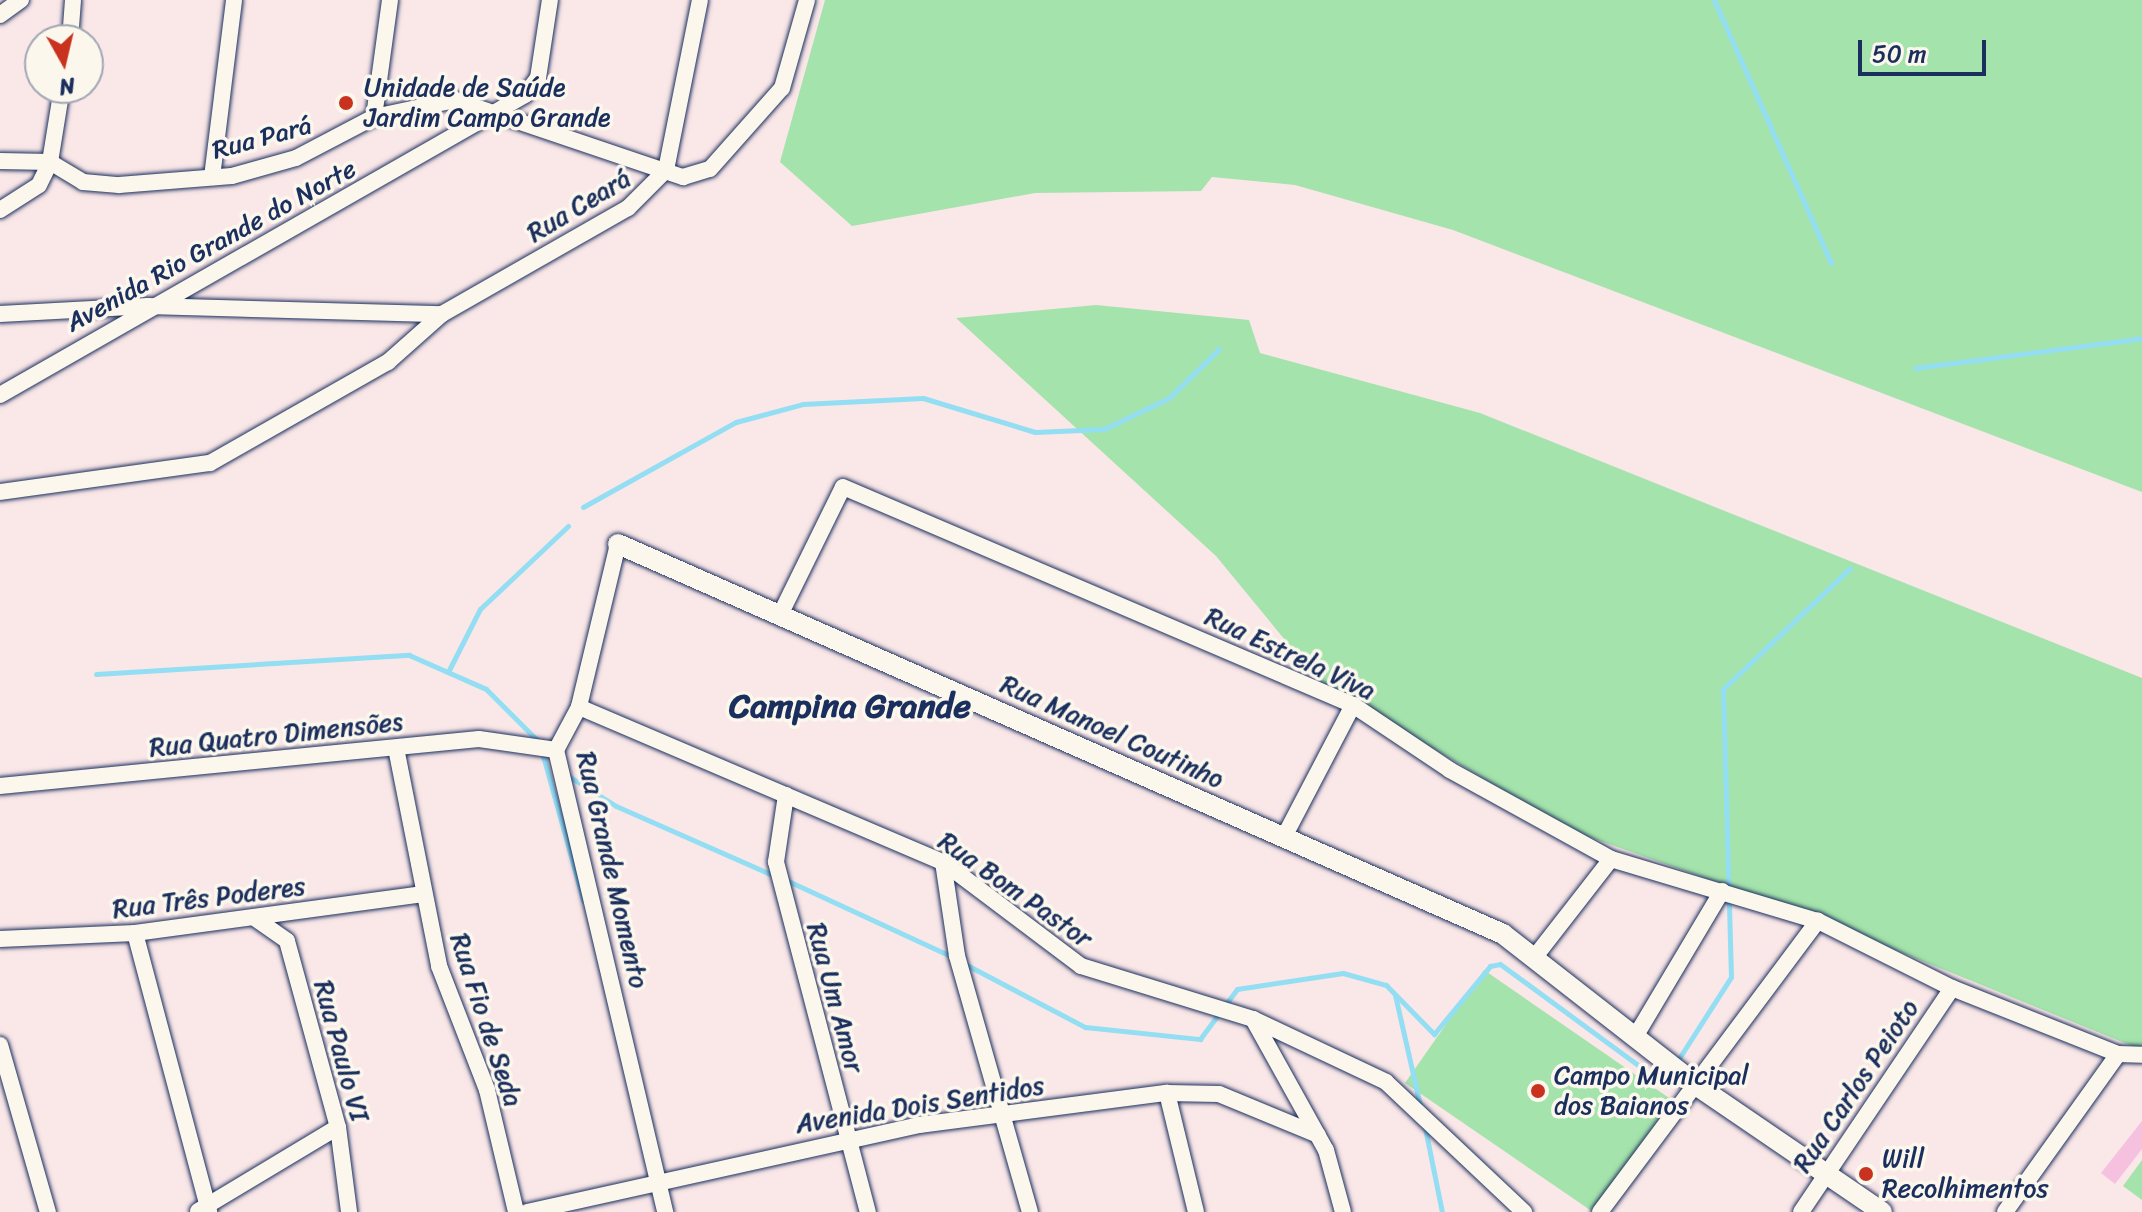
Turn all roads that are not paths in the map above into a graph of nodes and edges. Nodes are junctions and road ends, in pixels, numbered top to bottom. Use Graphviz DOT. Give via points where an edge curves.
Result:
graph roads {
  1 [pos="21,0"];
  2 [pos="73,0"];
  3 [pos="234,0"];
  4 [pos="390,0"];
  5 [pos="550,0"];
  6 [pos="700,0"];
  7 [pos="807,0"];
  8 [pos="0,15"];
  9 [pos="71,24"];
  10 [pos="59,104"];
  11 [pos="500,113"];
  12 [pos="374,117"];
  13 [pos="0,161"];
  14 [pos="50,162"];
  15 [pos="666,170"];
  16 [pos="212,177"];
  17 [pos="0,210"];
  18 [pos="148,306"];
  19 [pos="0,314"];
  20 [pos="442,314"];
  21 [pos="0,395"];
  22 [pos="0,492"];
  23 [pos="618,544"];
  24 [pos="781,613"];
  25 [pos="1353,705"];
  26 [pos="579,707"];
  27 [pos="396,748"];
  28 [pos="556,750"];
  29 [pos="0,786"];
  30 [pos="786,795"];
  31 [pos="1284,837"];
  32 [pos="1611,859"];
  33 [pos="943,862"];
  34 [pos="1722,891"];
  35 [pos="423,894"];
  36 [pos="256,919"];
  37 [pos="1818,921"];
  38 [pos="135,933"];
  39 [pos="0,939"];
  40 [pos="1534,958"];
  41 [pos="1952,988"];
  42 [pos="1253,1019"];
  43 [pos="1635,1037"];
  44 [pos="0,1045"];
  45 [pos="2118,1054"];
  46 [pos="2142,1055"];
  47 [pos="1696,1085"];
  48 [pos="1167,1093"];
  49 [pos="1000,1114"];
  50 [pos="338,1127"];
  51 [pos="1318,1135"];
  52 [pos="848,1139"];
  53 [pos="1825,1172"];
  54 [pos="660,1178"];
  55 [pos="204,1209"];
  56 [pos="48,1212"];
  57 [pos="349,1212"];
  58 [pos="516,1212"];
  59 [pos="527,1212"];
  60 [pos="665,1212"];
  61 [pos="868,1212"];
  62 [pos="1030,1212"];
  63 [pos="1196,1212"];
  64 [pos="1343,1212"];
  65 [pos="1524,1212"];
  66 [pos="1600,1212"];
  67 [pos="1801,1212"];
  68 [pos="1882,1212"];
  69 [pos="2005,1212"];
  1 -- 8 [label="street"];
  2 -- 9 [label="street"];
  3 -- 16 [label="street"];
  4 -- 12 [label="street"];
  5 -- 11 [label="street, Avenida Rio Grande do Norte" via="538,78"];
  6 -- 15 [label="street, Rua Ceará"];
  7 -- 15 [label="street, Rua Pará" via="782,88 744,136 710,169 683,177"];
  10 -- 14 [label="street"];
  11 -- 12 [label="street, Rua Pará" via="455,100"];
  11 -- 15 [label="street, Rua Pará"];
  11 -- 18 [label="street, Avenida Rio Grande do Norte"];
  12 -- 16 [label="street, Rua Pará" via="296,158"];
  13 -- 14 [label="street, Rua Pará"];
  14 -- 16 [label="street, Rua Pará" via="95,183"];
  14 -- 17 [label="street" via="39,185"];
  15 -- 20 [label="street, Rua Ceará" via="628,208"];
  18 -- 19 [label="street"];
  18 -- 20 [label="street"];
  18 -- 21 [label="street, Avenida Rio Grande do Norte"];
  20 -- 22 [label="street, Rua Ceará" via="388,362 210,463"];
  23 -- 24 [label="street, Rua Manoel Coutinho"];
  23 -- 26 [label="street, Rua Grande Momento"];
  24 -- 25 [label="street, Rua Estrela Viva" via="843,487"];
  24 -- 31 [label="street, Rua Manoel Coutinho"];
  25 -- 31 [label="street"];
  25 -- 32 [label="street, Rua Estrela Viva" via="1450,770"];
  26 -- 28 [label="street, Rua Grande Momento"];
  26 -- 30 [label="street, Rua Bom Pastor"];
  27 -- 28 [label="street, Rua Quatro Dimensões" via="479,739"];
  27 -- 29 [label="street, Rua Quatro Dimensões"];
  27 -- 35 [label="street, Rua Fio de Seda"];
  28 -- 54 [label="street, Rua Grande Momento"];
  30 -- 33 [label="street, Rua Bom Pastor"];
  30 -- 52 [label="street, Rua Um Amor" via="776,862"];
  31 -- 40 [label="street, Rua Manoel Coutinho" via="1503,934"];
  32 -- 34 [label="street, Rua Estrela Viva"];
  32 -- 40 [label="street"];
  33 -- 42 [label="street, Rua Bom Pastor" via="1081,966"];
  33 -- 49 [label="street" via="957,956"];
  34 -- 37 [label="street, Rua Estrela Viva"];
  34 -- 43 [label="street"];
  35 -- 36 [label="street, Rua Três Poderes"];
  35 -- 58 [label="street, Rua Fio de Seda" via="439,966 487,1090"];
  36 -- 38 [label="street, Rua Três Poderes"];
  36 -- 50 [label="street, Rua Paulo VI" via="287,941"];
  37 -- 41 [label="street, Rua Estrela Viva"];
  37 -- 47 [label="street"];
  38 -- 39 [label="street, Rua Três Poderes"];
  38 -- 55 [label="street"];
  40 -- 43 [label="street, Rua Manoel Coutinho"];
  41 -- 45 [label="street, Rua Estrela Viva"];
  41 -- 53 [label="street, Rua Carlos Peioto"];
  42 -- 51 [label="street"];
  42 -- 65 [label="street, Rua Bom Pastor" via="1386,1082"];
  43 -- 47 [label="street, Rua Manoel Coutinho"];
  44 -- 56 [label="street"];
  45 -- 46 [label="street, Rua Estrela Viva"];
  45 -- 69 [label="street"];
  47 -- 53 [label="street, Rua Manoel Coutinho"];
  47 -- 66 [label="street"];
  48 -- 49 [label="street, Avenida Dois Sentidos"];
  48 -- 51 [label="street, Avenida Dois Sentidos" via="1219,1094"];
  48 -- 63 [label="street"];
  49 -- 52 [label="street, Avenida Dois Sentidos"];
  49 -- 62 [label="street"];
  50 -- 55 [label="street"];
  50 -- 57 [label="street, Rua Paulo VI"];
  51 -- 64 [label="street"];
  52 -- 54 [label="street, Avenida Dois Sentidos"];
  52 -- 61 [label="street, Rua Um Amor"];
  53 -- 67 [label="street, Rua Carlos Peioto"];
  53 -- 68 [label="street, Rua Manoel Coutinho"];
  54 -- 59 [label="street, Avenida Dois Sentidos"];
  54 -- 60 [label="street, Rua Grande Momento"];
}
